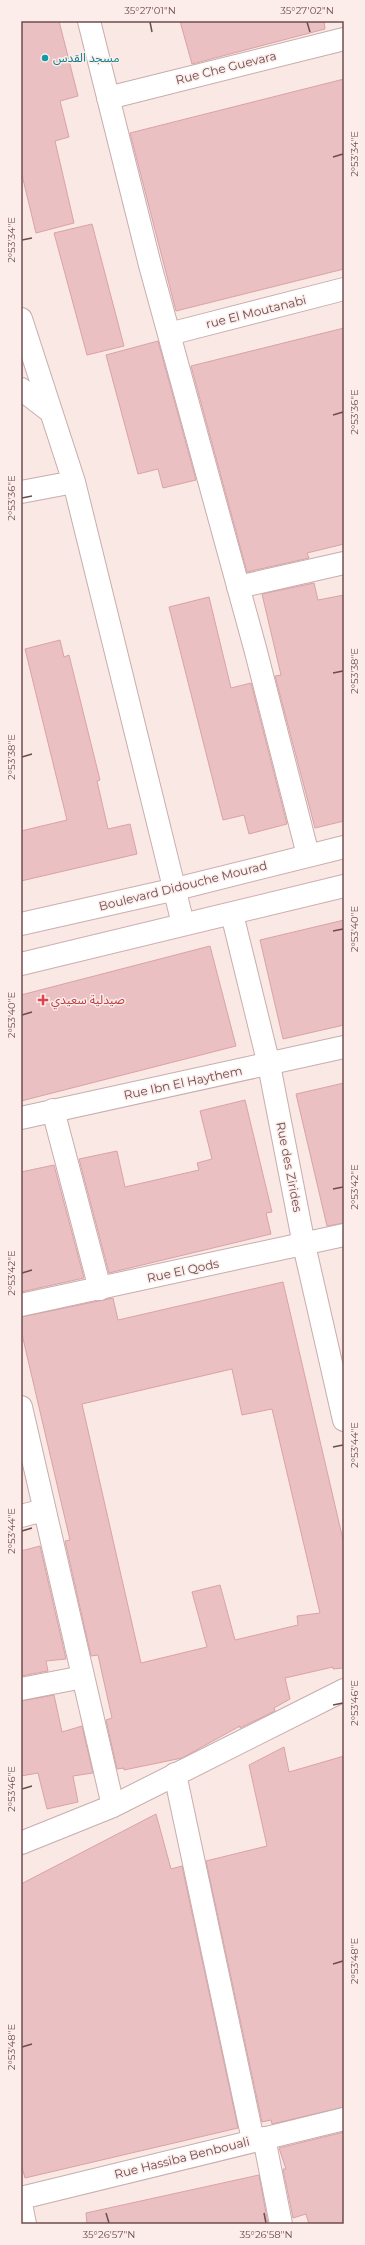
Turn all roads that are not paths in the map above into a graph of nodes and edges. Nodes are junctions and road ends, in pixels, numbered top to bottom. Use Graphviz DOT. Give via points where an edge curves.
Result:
graph roads {
  1 [pos="89,21"];
  2 [pos="344,39"];
  3 [pos="108,98"];
  4 [pos="344,290"];
  5 [pos="21,319"];
  6 [pos="169,334"];
  7 [pos="21,389"];
  8 [pos="51,412"];
  9 [pos="74,482"];
  10 [pos="21,492"];
  11 [pos="344,563"];
  12 [pos="238,587"];
  13 [pos="344,847"];
  14 [pos="308,855"];
  15 [pos="344,886"];
  16 [pos="176,889"];
  17 [pos="232,914"];
  18 [pos="21,924"];
  19 [pos="183,924"];
  20 [pos="21,964"];
  21 [pos="344,1047"];
  22 [pos="269,1065"];
  23 [pos="53,1110"];
  24 [pos="21,1118"];
  25 [pos="344,1235"];
  26 [pos="304,1246"];
  27 [pos="100,1289"];
  28 [pos="21,1305"];
  29 [pos="21,1407"];
  30 [pos="344,1420"];
  31 [pos="44,1510"];
  32 [pos="21,1516"];
  33 [pos="83,1677"];
  34 [pos="21,1689"];
  35 [pos="344,1690"];
  36 [pos="175,1774"];
  37 [pos="113,1806"];
  38 [pos="21,1843"];
  39 [pos="344,2119"];
  40 [pos="259,2139"];
  41 [pos="21,2198"];
  42 [pos="21,2204"];
  43 [pos="25,2224"];
  44 [pos="281,2224"];
  1 -- 3 [label="street"];
  2 -- 3 [label="street, Rue Che Guevara"];
  3 -- 6 [label="street"];
  4 -- 6 [label="street, rue El Moutanabi"];
  5 -- 8 [label="street"];
  6 -- 12 [label="street"];
  7 -- 8 [label="street"];
  8 -- 9 [label="street"];
  9 -- 10 [label="street"];
  9 -- 16 [label="street"];
  11 -- 12 [label="street"];
  12 -- 14 [label="street"];
  13 -- 14 [label="street, Boulevard Didouche Mourad"];
  14 -- 16 [label="street, Boulevard Didouche Mourad"];
  15 -- 17 [label="street"];
  16 -- 18 [label="street, Boulevard Didouche Mourad"];
  16 -- 19 [label="street"];
  17 -- 19 [label="street"];
  17 -- 22 [label="street, Rue des Zirides"];
  19 -- 20 [label="street"];
  21 -- 22 [label="street, Rue Ibn El Haythem"];
  22 -- 23 [label="street, Rue Ibn El Haythem"];
  22 -- 26 [label="street, Rue des Zirides"];
  23 -- 24 [label="street, Rue Ibn El Haythem"];
  23 -- 27 [label="street"];
  25 -- 26 [label="street, Rue El Qods"];
  26 -- 27 [label="street, Rue El Qods"];
  26 -- 30 [label="street, Rue des Zirides"];
  27 -- 28 [label="street, Rue El Qods"];
  29 -- 31 [label="street"];
  31 -- 32 [label="street"];
  31 -- 33 [label="street"];
  33 -- 34 [label="street"];
  33 -- 37 [label="street"];
  35 -- 36 [label="street"];
  36 -- 37 [label="street"];
  36 -- 40 [label="street"];
  37 -- 38 [label="street"];
  39 -- 40 [label="street, Rue Hassiba Benbouali"];
  40 -- 41 [label="street, Rue Hassiba Benbouali"];
  40 -- 44 [label="street"];
  42 -- 43 [label="street"];
}
